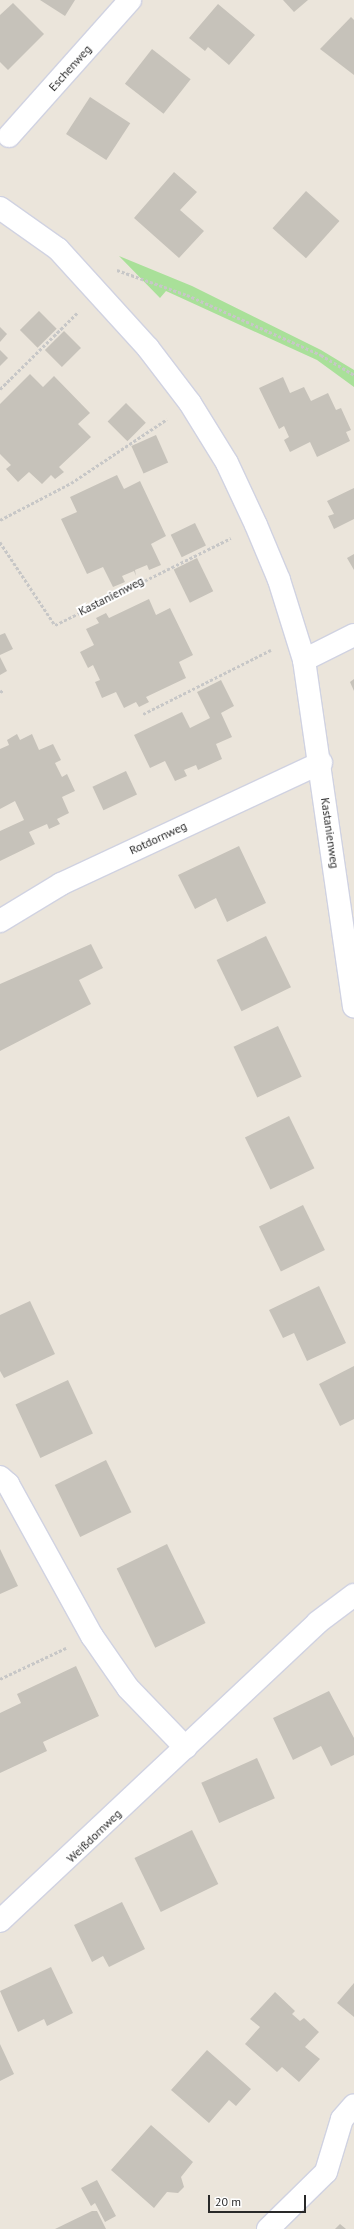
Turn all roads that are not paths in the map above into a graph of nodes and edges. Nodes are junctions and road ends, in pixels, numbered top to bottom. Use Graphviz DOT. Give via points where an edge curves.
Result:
graph roads {
  1 [pos="130,0"];
  2 [pos="9,136"];
  3 [pos="0,208"];
  4 [pos="354,635"];
  5 [pos="304,660"];
  6 [pos="321,763"];
  7 [pos="0,922"];
  8 [pos="354,1006"];
  9 [pos="0,1477"];
  10 [pos="354,1595"];
  11 [pos="186,1748"];
  12 [pos="0,1921"];
  13 [pos="354,2106"];
  14 [pos="268,2229"];
  1 -- 2 [label="street, Eschenweg"];
  3 -- 5 [label="street, Kastanienweg" via="58,249 99,292 190,403 227,463 256,525 299,637"];
  4 -- 5 [label="street"];
  5 -- 6 [label="street, Kastanienweg"];
  6 -- 7 [label="street, Rotdornweg" via="61,884"];
  6 -- 8 [label="street, Kastanienweg"];
  9 -- 11 [label="street" via="8,1484 92,1636 128,1688"];
  10 -- 11 [label="street, Weißdornweg" via="318,1622"];
  11 -- 12 [label="street, Weißdornweg"];
  13 -- 14 [label="street" via="342,2119 326,2172"];
}
